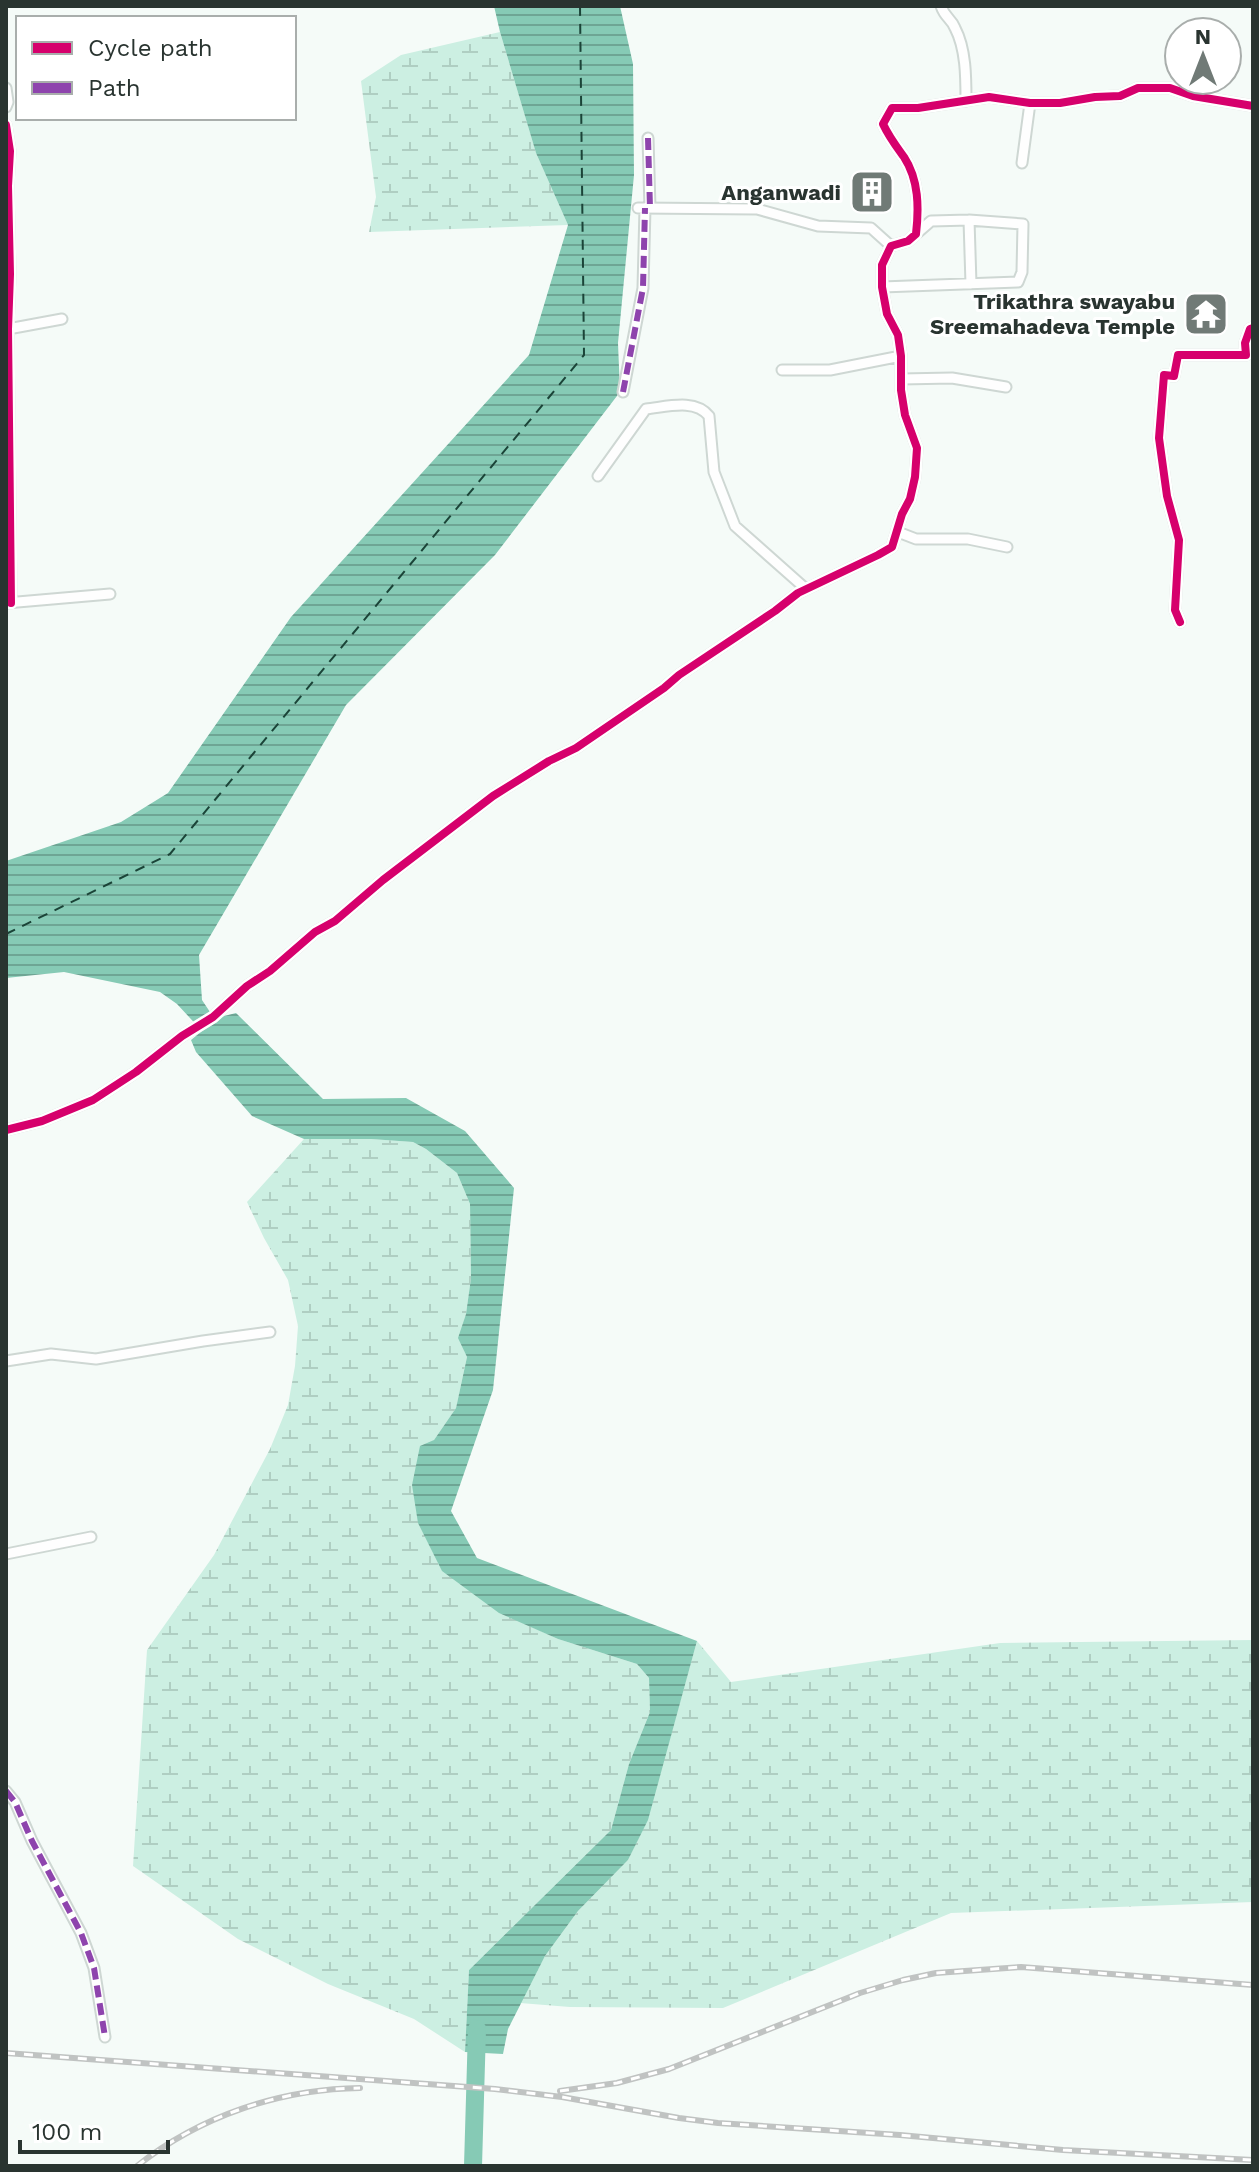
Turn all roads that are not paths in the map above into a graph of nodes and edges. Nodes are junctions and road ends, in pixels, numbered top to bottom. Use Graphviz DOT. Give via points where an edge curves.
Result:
graph roads {
  1 [pos="941,6"];
  2 [pos="6,88"];
  3 [pos="966,101"];
  4 [pos="11,103"];
  5 [pos="1030,103"];
  6 [pos="1253,106"];
  7 [pos="6,125"];
  8 [pos="648,138"];
  9 [pos="1022,163"];
  10 [pos="644,208"];
  11 [pos="969,220"];
  12 [pos="916,234"];
  13 [pos="891,246"];
  14 [pos="971,284"];
  15 [pos="882,287"];
  16 [pos="62,319"];
  17 [pos="1253,328"];
  18 [pos="8,329"];
  19 [pos="901,356"];
  20 [pos="782,370"];
  21 [pos="901,379"];
  22 [pos="1006,387"];
  23 [pos="623,392"];
  24 [pos="598,476"];
  25 [pos="898,532"];
  26 [pos="1007,547"];
  27 [pos="806,589"];
  28 [pos="110,594"];
  29 [pos="8,603"];
  30 [pos="1180,622"];
  31 [pos="6,1130"];
  32 [pos="270,1332"];
  33 [pos="6,1361"];
  34 [pos="91,1537"];
  35 [pos="6,1554"];
  36 [pos="6,1791"];
  37 [pos="105,2037"];
  1 -- 3 [label="street" via="959,38"];
  2 -- 4 [label="street"];
  3 -- 5 [label="street" via="989,97"];
  3 -- 12 [label="street" via="892,108 883,124 914,178"];
  5 -- 6 [label="street" via="1170,88"];
  5 -- 9 [label="street"];
  7 -- 18 [label="street"];
  8 -- 10 [label="street"];
  10 -- 13 [label="street" via="757,209 818,226 871,228"];
  10 -- 23 [label="street" via="643,288"];
  11 -- 12 [label="street" via="931,221"];
  11 -- 14 [label="street"];
  11 -- 14 [label="street" via="1023,224 1018,282"];
  12 -- 13 [label="street"];
  13 -- 15 [label="street" via="882,265"];
  14 -- 15 [label="street"];
  15 -- 19 [label="street"];
  16 -- 18 [label="street"];
  17 -- 30 [label="street" via="1246,355 1178,355 1174,376 1164,375 1159,438 1179,540 1175,610"];
  18 -- 29 [label="street"];
  19 -- 20 [label="street" via="830,370"];
  19 -- 21 [label="street"];
  21 -- 22 [label="street" via="952,378"];
  21 -- 25 [label="street" via="905,415 917,448 915,477"];
  24 -- 27 [label="street" via="646,409 704,409 714,472 735,526"];
  25 -- 26 [label="street" via="916,539 968,539"];
  25 -- 27 [label="street" via="892,547"];
  27 -- 31 [label="street" via="576,748 465,816 136,1072 93,1100"];
  28 -- 29 [label="street"];
  32 -- 33 [label="street" via="96,1359 51,1354"];
  34 -- 35 [label="street"];
  36 -- 37 [label="street" via="81,1933 94,1968"];
}
